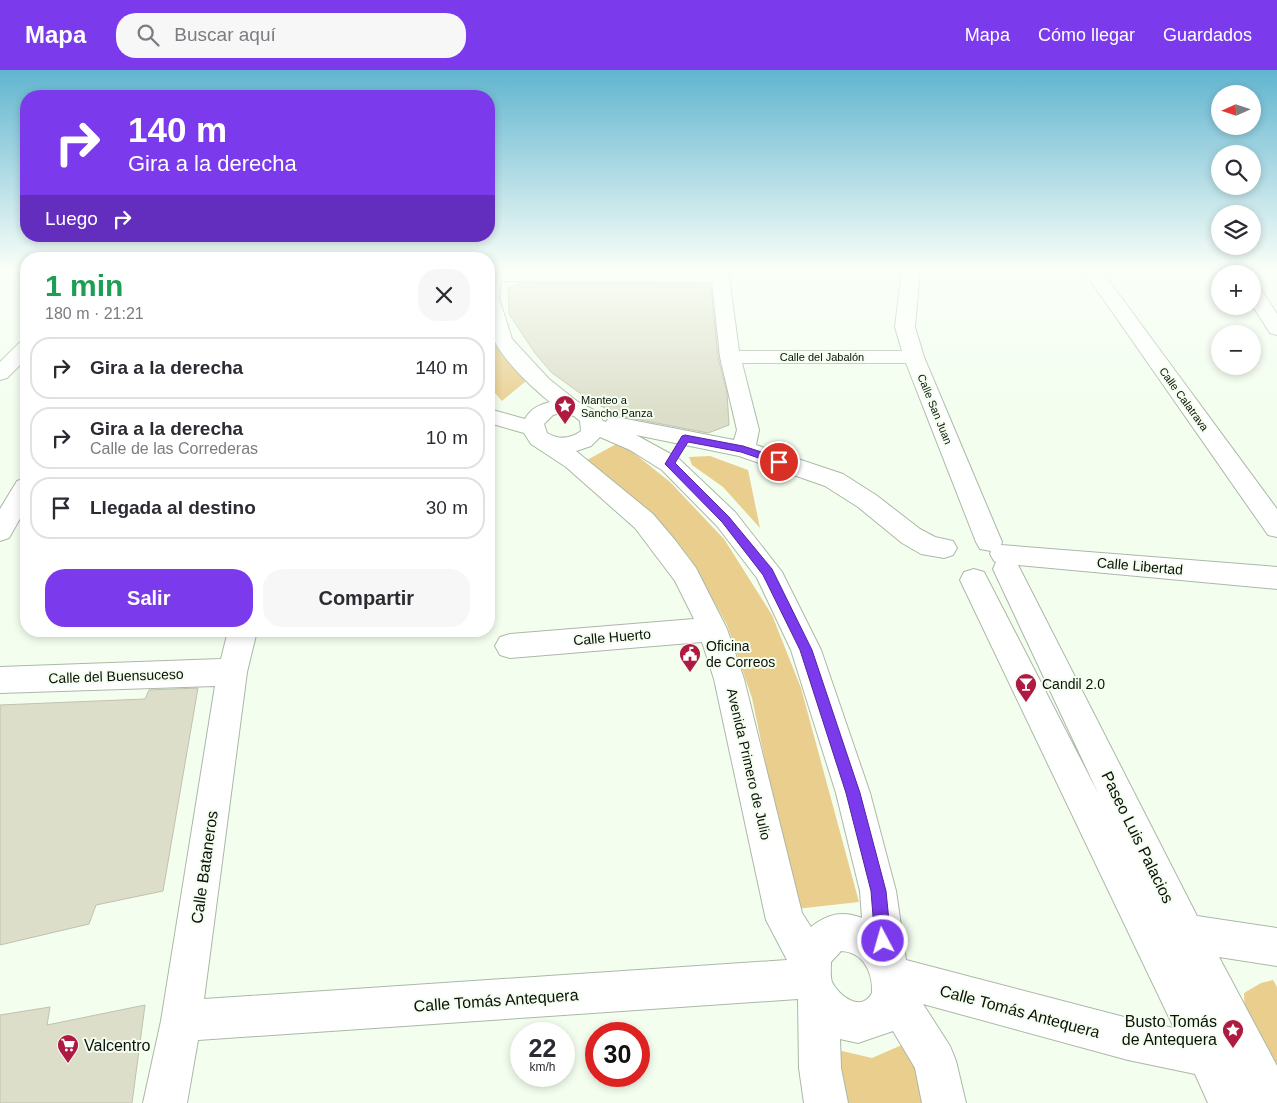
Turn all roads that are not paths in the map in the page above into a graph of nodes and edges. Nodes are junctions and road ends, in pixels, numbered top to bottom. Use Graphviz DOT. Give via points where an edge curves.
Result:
graph roads {
  1 [pos="496,318"];
  2 [pos="725,318"];
  3 [pos="906,318"];
  4 [pos="1127,318"];
  5 [pos="1270,318"];
  6 [pos="1277,329"];
  7 [pos="20,353"];
  8 [pos="730,357"];
  9 [pos="914,357"];
  10 [pos="0,374"];
  11 [pos="570,406"];
  12 [pos="495,413"];
  13 [pos="593,422"];
  14 [pos="541,436"];
  15 [pos="685,438"];
  16 [pos="743,449"];
  17 [pos="670,464"];
  18 [pos="20,498"];
  19 [pos="1277,528"];
  20 [pos="0,532"];
  21 [pos="944,548"];
  22 [pos="993,561"];
  23 [pos="1277,578"];
  24 [pos="714,629"];
  25 [pos="241,637"];
  26 [pos="510,646"];
  27 [pos="232,672"];
  28 [pos="0,680"];
  29 [pos="1185,933"];
  30 [pos="1277,947"];
  31 [pos="889,976"];
  32 [pos="813,980"];
  33 [pos="181,1021"];
  34 [pos="1230,1066"];
  35 [pos="165,1103"];
  36 [pos="826,1103"];
  37 [pos="944,1103"];
  1 -- 11 [label="street" via="503,342 541,384"];
  2 -- 8 [label="street"];
  3 -- 9 [label="street, Calle San Juan" via="905,327"];
  4 -- 19 [label="street, Calle Calatrava"];
  5 -- 6 [label="street"];
  7 -- 10 [label="street"];
  8 -- 9 [label="street, Calle del Jabalón"];
  8 -- 16 [label="street" via="748,430"];
  9 -- 22 [label="street, Calle San Juan"];
  11 -- 13 [label="street" via="584,410"];
  11 -- 14 [label="street" via="543,411 533,421"];
  12 -- 14 [label="street, Avenida Primero de Julio"];
  13 -- 14 [label="street" via="592,431 579,442 560,446"];
  13 -- 15 [label="street"];
  13 -- 17 [label="street"];
  14 -- 24 [label="street, Avenida Primero de Julio" via="644,521 686,575"];
  15 -- 16 [label="street"];
  15 -- 17 [label="street"];
  16 -- 21 [label="street" via="834,480 911,536 930,546"];
  17 -- 31 [label="street" via="726,519 768,572 806,650 853,793 876,882"];
  18 -- 20 [label="street"];
  21 -- 22 [label="street" via="947,563 959,573"];
  21 -- 22 [label="street, Calle Libertad" via="948,542 961,536 980,538"];
  22 -- 23 [label="street, Calle Libertad"];
  22 -- 29 [label="street, Paseo Luis Palacios"];
  22 -- 34 [label="street" via="1132,897"];
  24 -- 26 [label="street, Calle Huerto"];
  24 -- 32 [label="street, Avenida Primero de Julio" via="729,679 785,920"];
  25 -- 27 [label="street, Calle Bataneros"];
  27 -- 28 [label="street, Calle del Buensuceso"];
  27 -- 33 [label="street, Calle Bataneros"];
  29 -- 30 [label="street"];
  29 -- 34 [label="street, Paseo Luis Palacios"];
  31 -- 32 [label="street" via="888,1006 880,1016 855,1024 829,1011"];
  31 -- 32 [label="street" via="874,945 862,936 835,932 823,938 815,949"];
  31 -- 34 [label="street, Calle Tomás Antequera"];
  31 -- 37 [label="street" via="935,1061"];
  32 -- 33 [label="street, Calle Tomás Antequera"];
  32 -- 36 [label="street, Avenida Primero de Julio"];
  33 -- 35 [label="street, Calle Bataneros"];
}
